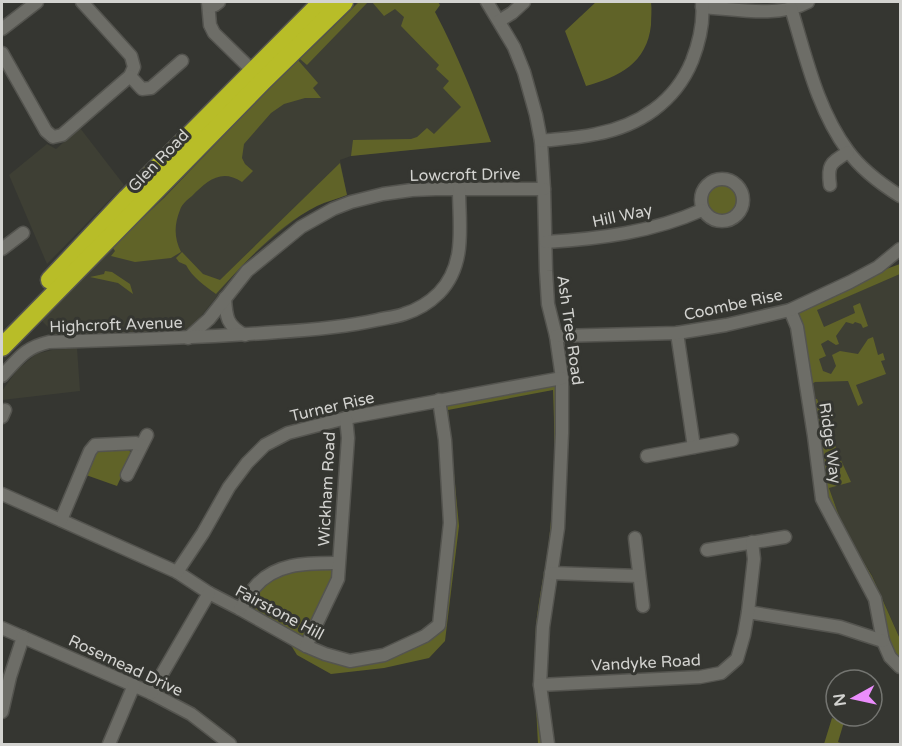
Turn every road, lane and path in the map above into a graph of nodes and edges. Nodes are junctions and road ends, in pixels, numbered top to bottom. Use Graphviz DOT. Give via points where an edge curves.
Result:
graph roads {
  1 [pos="37,2"];
  2 [pos="82,2"];
  3 [pos="322,2"];
  4 [pos="344,2"];
  5 [pos="487,2"];
  6 [pos="524,2"];
  7 [pos="808,2"];
  8 [pos="212,3"];
  9 [pos="702,4"];
  10 [pos="791,8"];
  11 [pos="499,21"];
  12 [pos="2,29"];
  13 [pos="2,53"];
  14 [pos="182,61"];
  15 [pos="130,76"];
  16 [pos="258,76"];
  17 [pos="540,141"];
  18 [pos="848,152"];
  19 [pos="830,185"];
  20 [pos="459,189"];
  21 [pos="544,189"];
  22 [pos="900,196"];
  23 [pos="702,210"];
  24 [pos="23,233"];
  25 [pos="546,242"];
  26 [pos="2,249"];
  27 [pos="900,249"];
  28 [pos="225,298"];
  29 [pos="790,310"];
  30 [pos="2,331"];
  31 [pos="677,333"];
  32 [pos="244,335"];
  33 [pos="556,336"];
  34 [pos="188,338"];
  35 [pos="2,347"];
  36 [pos="2,376"];
  37 [pos="562,378"];
  38 [pos="439,400"];
  39 [pos="346,418"];
  40 [pos="732,440"];
  41 [pos="694,447"];
  42 [pos="647,456"];
  43 [pos="127,475"];
  44 [pos="2,494"];
  45 [pos="61,520"];
  46 [pos="785,537"];
  47 [pos="635,538"];
  48 [pos="752,542"];
  49 [pos="707,550"];
  50 [pos="338,563"];
  51 [pos="177,572"];
  52 [pos="551,573"];
  53 [pos="639,576"];
  54 [pos="209,593"];
  55 [pos="643,606"];
  56 [pos="240,609"];
  57 [pos="748,612"];
  58 [pos="2,628"];
  59 [pos="22,637"];
  60 [pos="883,641"];
  61 [pos="306,646"];
  62 [pos="900,667"];
  63 [pos="134,685"];
  64 [pos="540,685"];
  65 [pos="151,693"];
  66 [pos="2,712"];
  67 [pos="109,744"];
  68 [pos="230,744"];
  69 [pos="548,744"];
  1 -- 12 [label="street"];
  2 -- 15 [label="street" via="131,56 134,67"];
  3 -- 16 [label="highway, Glen Road"];
  4 -- 16 [label="highway, Glen Road"];
  5 -- 11 [label="street, Ash Tree Road"];
  6 -- 11 [label="street"];
  7 -- 10 [label="street"];
  8 -- 16 [label="street" via="210,25 214,33"];
  9 -- 10 [label="street" via="767,11"];
  9 -- 17 [label="street" via="697,48 682,80 659,107 613,130"];
  10 -- 18 [label="street" via="819,99"];
  11 -- 17 [label="street, Ash Tree Road" via="524,72"];
  13 -- 15 [label="street" via="53,137 62,135"];
  14 -- 15 [label="street" via="151,88 142,89"];
  16 -- 30 [label="highway, Glen Road" via="127,198"];
  16 -- 35 [label="highway, Glen Road"];
  17 -- 21 [label="street, Ash Tree Road"];
  18 -- 19 [label="street" via="830,166"];
  18 -- 22 [label="street"];
  20 -- 21 [label="street, Lowcroft Drive"];
  20 -- 28 [label="street, Lowcroft Drive" via="383,194 325,213 274,247"];
  20 -- 32 [label="street, Highcroft Avenue" via="458,261 447,284 429,302 403,315 351,326"];
  21 -- 25 [label="street, Ash Tree Road"];
  23 -- 25 [label="street, Hill Way" via="622,234"];
  24 -- 26 [label="street"];
  25 -- 33 [label="street, Ash Tree Road" via="548,304"];
  27 -- 29 [label="street, Coombe Rise" via="860,277"];
  28 -- 32 [label="street" via="230,324"];
  28 -- 34 [label="street, Lowcroft Drive"];
  29 -- 31 [label="street, Coombe Rise"];
  29 -- 60 [label="street, Ridge Way" via="798,337 822,499 875,599"];
  31 -- 33 [label="street, Coombe Rise"];
  31 -- 41 [label="street"];
  32 -- 34 [label="street, Highcroft Avenue"];
  33 -- 37 [label="street, Ash Tree Road"];
  34 -- 36 [label="street, Highcroft Avenue" via="49,342 23,352"];
  37 -- 38 [label="street, Turner Rise"];
  37 -- 52 [label="street, Ash Tree Road" via="558,528"];
  38 -- 39 [label="street, Turner Rise"];
  38 -- 61 [label="street, Fairstone Hill" via="450,523 439,625 384,655 350,661"];
  39 -- 50 [label="street, Wickham Road" via="348,438"];
  39 -- 51 [label="street, Turner Rise" via="288,433 265,445 229,487"];
  40 -- 41 [label="street"];
  41 -- 42 [label="street"];
  43 -- 45 [label="street" via="144,440 92,442"];
  44 -- 45 [label="street, Fairstone Hill"];
  45 -- 51 [label="street, Fairstone Hill"];
  46 -- 48 [label="street"];
  47 -- 53 [label="street"];
  48 -- 49 [label="street"];
  48 -- 57 [label="street, Vandyke Road"];
  50 -- 56 [label="street, Wickham Road" via="305,563 270,573"];
  50 -- 61 [label="street, Wickham Road" via="338,579"];
  51 -- 54 [label="street, Fairstone Hill"];
  52 -- 53 [label="street"];
  52 -- 64 [label="street, Ash Tree Road"];
  53 -- 55 [label="street"];
  54 -- 56 [label="street, Fairstone Hill"];
  54 -- 65 [label="street"];
  56 -- 61 [label="street, Fairstone Hill"];
  57 -- 60 [label="street" via="840,627"];
  57 -- 64 [label="street, Vandyke Road" via="737,659 721,673"];
  58 -- 59 [label="street, Rosemead Drive"];
  59 -- 63 [label="street, Rosemead Drive"];
  59 -- 66 [label="street"];
  60 -- 62 [label="street"];
  63 -- 65 [label="street, Rosemead Drive"];
  63 -- 67 [label="street"];
  64 -- 69 [label="street, Ash Tree Road"];
  65 -- 68 [label="street, Rosemead Drive" via="191,714"];
}
